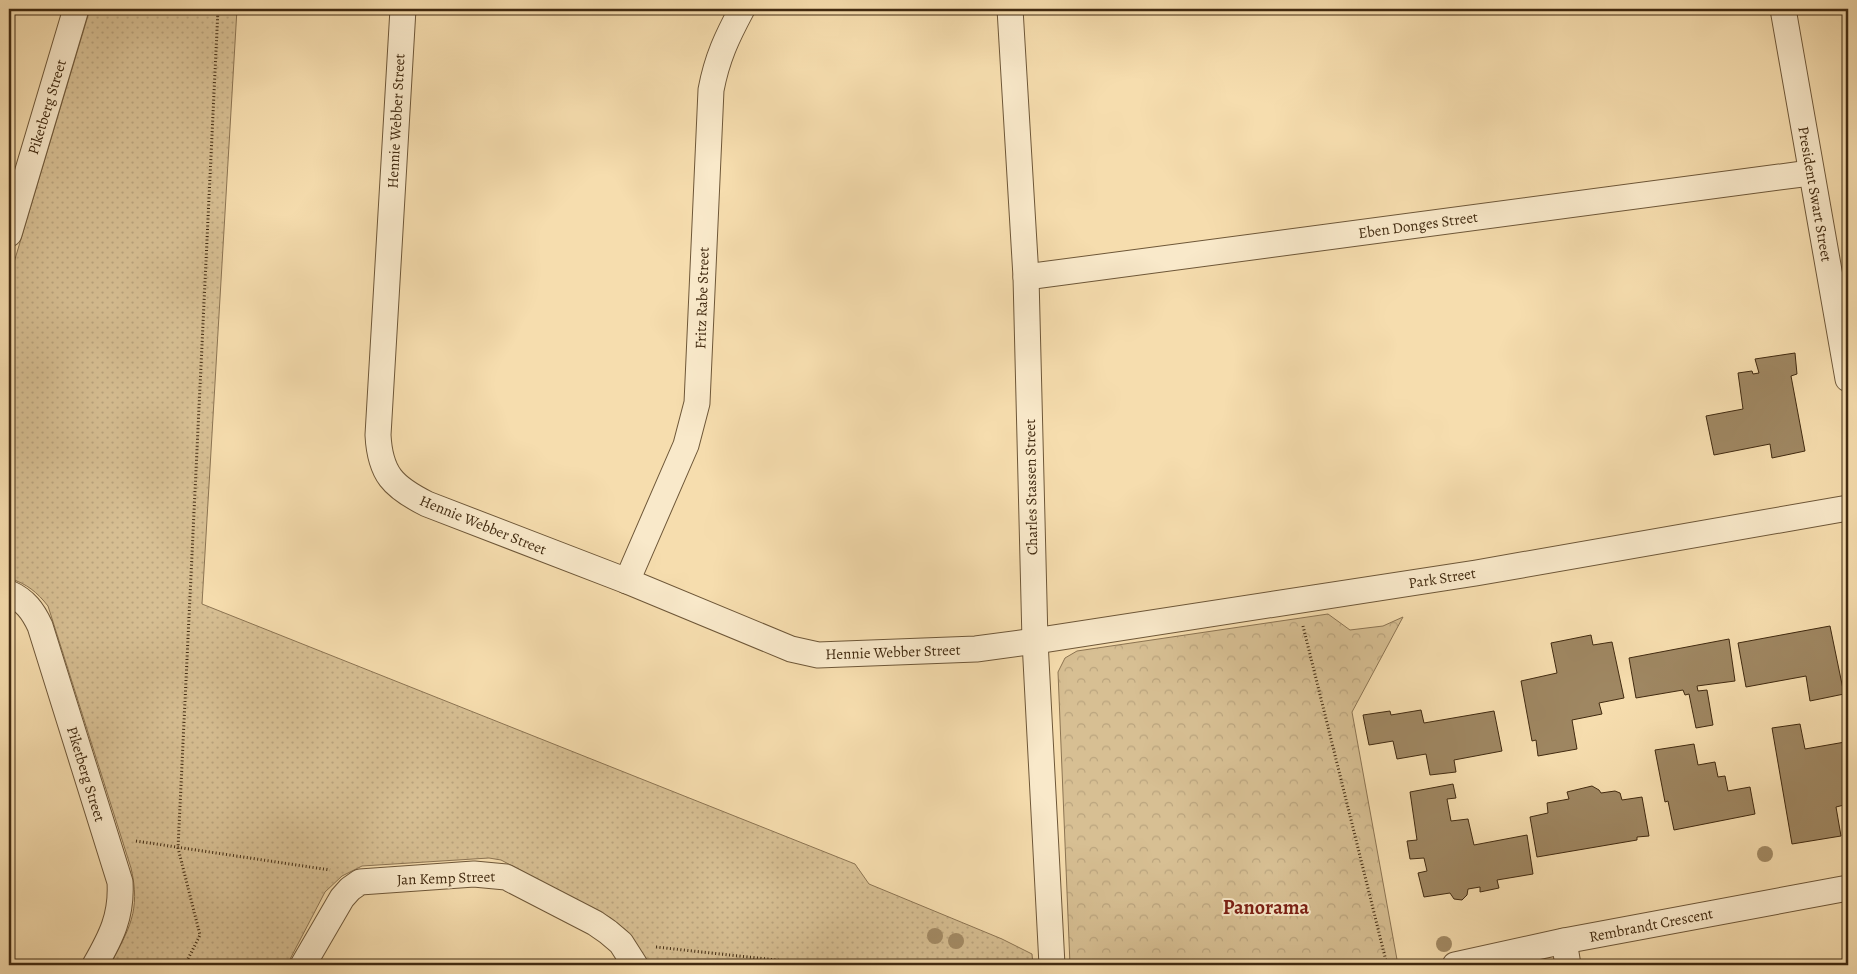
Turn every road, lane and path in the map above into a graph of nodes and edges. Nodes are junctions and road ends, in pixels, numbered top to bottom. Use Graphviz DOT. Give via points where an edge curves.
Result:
graph roads {
  1 [pos="76,9"];
  2 [pos="218,9"];
  3 [pos="403,9"];
  4 [pos="742,9"];
  5 [pos="1010,9"];
  6 [pos="1782,9"];
  7 [pos="1810,173"];
  8 [pos="9,234"];
  9 [pos="1026,277"];
  10 [pos="1848,379"];
  11 [pos="1848,508"];
  12 [pos="627,581"];
  13 [pos="9,593"];
  14 [pos="1296,601"];
  15 [pos="1035,642"];
  16 [pos="106,836"];
  17 [pos="178,848"];
  18 [pos="360,882"];
  19 [pos="1848,888"];
  20 [pos="621,944"];
  21 [pos="1566,953"];
  22 [pos="95,965"];
  23 [pos="185,965"];
  24 [pos="303,965"];
  25 [pos="634,965"];
  26 [pos="822,965"];
  27 [pos="1052,965"];
  28 [pos="1387,965"];
  29 [pos="1455,965"];
  1 -- 8 [label="street, Piketberg Street"];
  2 -- 17 [label="path"];
  3 -- 12 [label="street, Hennie Webber Street" via="378,435 379,453 386,471 396,485 428,504"];
  4 -- 12 [label="street, Fritz Rabe Street" via="716,63 710,90 697,403 686,444"];
  5 -- 9 [label="street, Charles Stassen Street"];
  6 -- 7 [label="street, President Swart Street"];
  7 -- 9 [label="street, Eben Donges Street"];
  7 -- 10 [label="street, President Swart Street"];
  9 -- 15 [label="street, Charles Stassen Street"];
  11 -- 14 [label="street, Park Street"];
  12 -- 15 [label="street, Hennie Webber Street" via="791,650 818,656 976,649"];
  13 -- 16 [label="street, Piketberg Street" via="24,602 40,626"];
  14 -- 15 [label="street, Park Street"];
  14 -- 28 [label="path"];
  15 -- 27 [label="street, Charles Stassen Street"];
  16 -- 17 [label="path"];
  16 -- 22 [label="street, Piketberg Street" via="120,882 121,899 112,935"];
  17 -- 18 [label="path" via="341,871"];
  17 -- 23 [label="path" via="200,935"];
  18 -- 20 [label="street, Jan Kemp Street" via="474,874 506,876 595,923"];
  18 -- 24 [label="street" via="342,898"];
  19 -- 21 [label="street, Rembrandt Crescent"];
  20 -- 25 [label="street, Jan Kemp Street"];
  20 -- 26 [label="path"];
  21 -- 29 [label="street, Rembrandt Crescent"];
}
